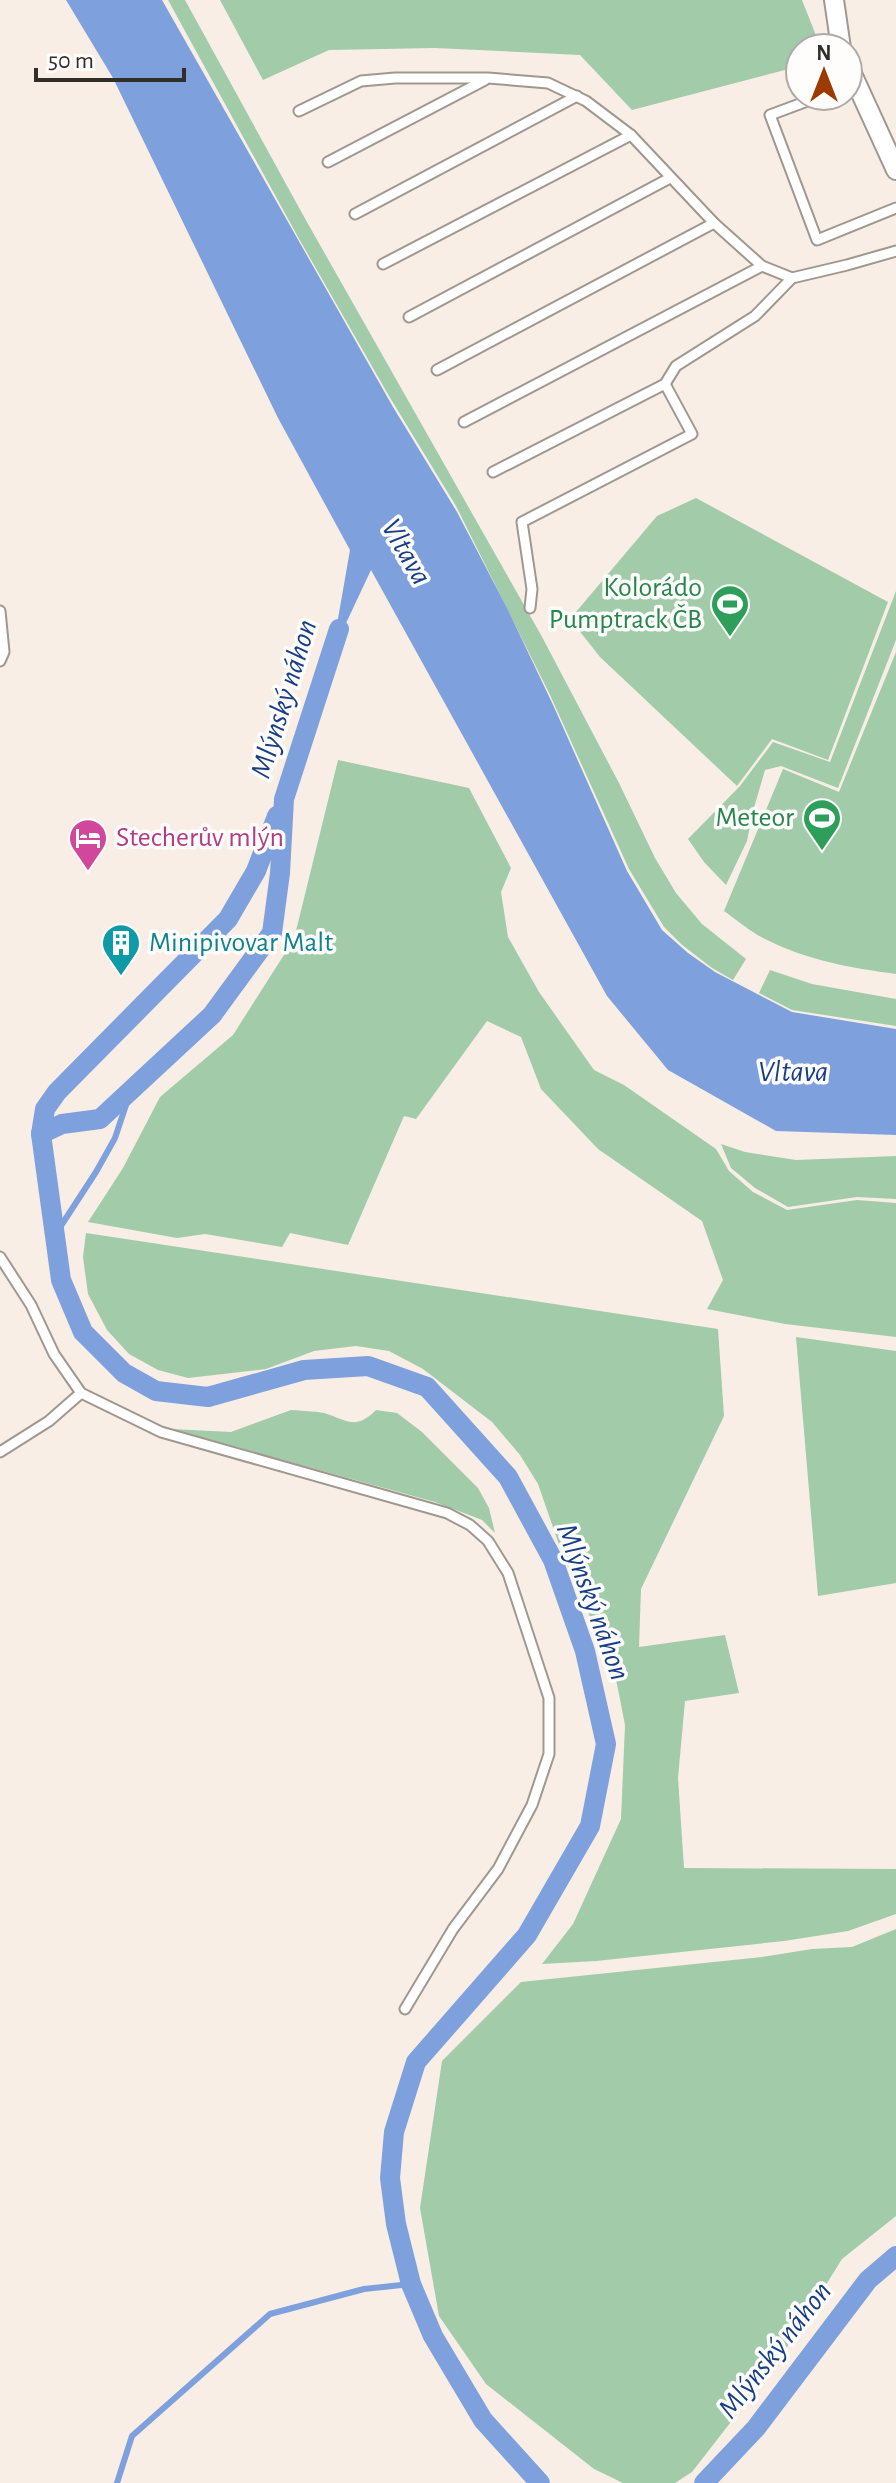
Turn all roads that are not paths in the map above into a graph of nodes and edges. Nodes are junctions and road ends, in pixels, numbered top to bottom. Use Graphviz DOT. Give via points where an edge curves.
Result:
graph roads {
  1 [pos="834,0"];
  2 [pos="839,32"];
  3 [pos="488,78"];
  4 [pos="577,96"];
  5 [pos="864,107"];
  6 [pos="784,110"];
  7 [pos="299,111"];
  8 [pos="631,135"];
  9 [pos="328,162"];
  10 [pos="896,170"];
  11 [pos="670,178"];
  12 [pos="896,208"];
  13 [pos="355,214"];
  14 [pos="714,223"];
  15 [pos="896,251"];
  16 [pos="383,264"];
  17 [pos="762,266"];
  18 [pos="792,278"];
  19 [pos="409,317"];
  20 [pos="437,370"];
  21 [pos="665,384"];
  22 [pos="464,422"];
  23 [pos="493,472"];
  24 [pos="530,608"];
  25 [pos="0,611"];
  26 [pos="0,661"];
  27 [pos="0,1257"];
  28 [pos="81,1393"];
  29 [pos="0,1452"];
  30 [pos="405,2009"];
  1 -- 2 [label="street"];
  3 -- 4 [label="lane" via="548,83"];
  3 -- 7 [label="lane" via="361,81"];
  3 -- 9 [label="lane"];
  4 -- 8 [label="lane"];
  4 -- 13 [label="lane"];
  5 -- 10 [label="street"];
  6 -- 12 [label="lane" via="770,115 817,240"];
  8 -- 11 [label="lane"];
  8 -- 16 [label="lane"];
  11 -- 14 [label="lane"];
  11 -- 19 [label="lane"];
  14 -- 17 [label="lane"];
  14 -- 20 [label="lane"];
  15 -- 18 [label="lane"];
  17 -- 18 [label="lane"];
  17 -- 22 [label="lane"];
  18 -- 21 [label="lane" via="755,316 676,366"];
  21 -- 23 [label="lane"];
  21 -- 24 [label="lane" via="692,434 522,522"];
  25 -- 26 [label="lane"];
  27 -- 28 [label="lane"];
  28 -- 29 [label="lane"];
  28 -- 30 [label="lane" via="161,1432 447,1513 488,1541 508,1573 549,1698 549,1754 532,1805 498,1869 453,1929"];
}
